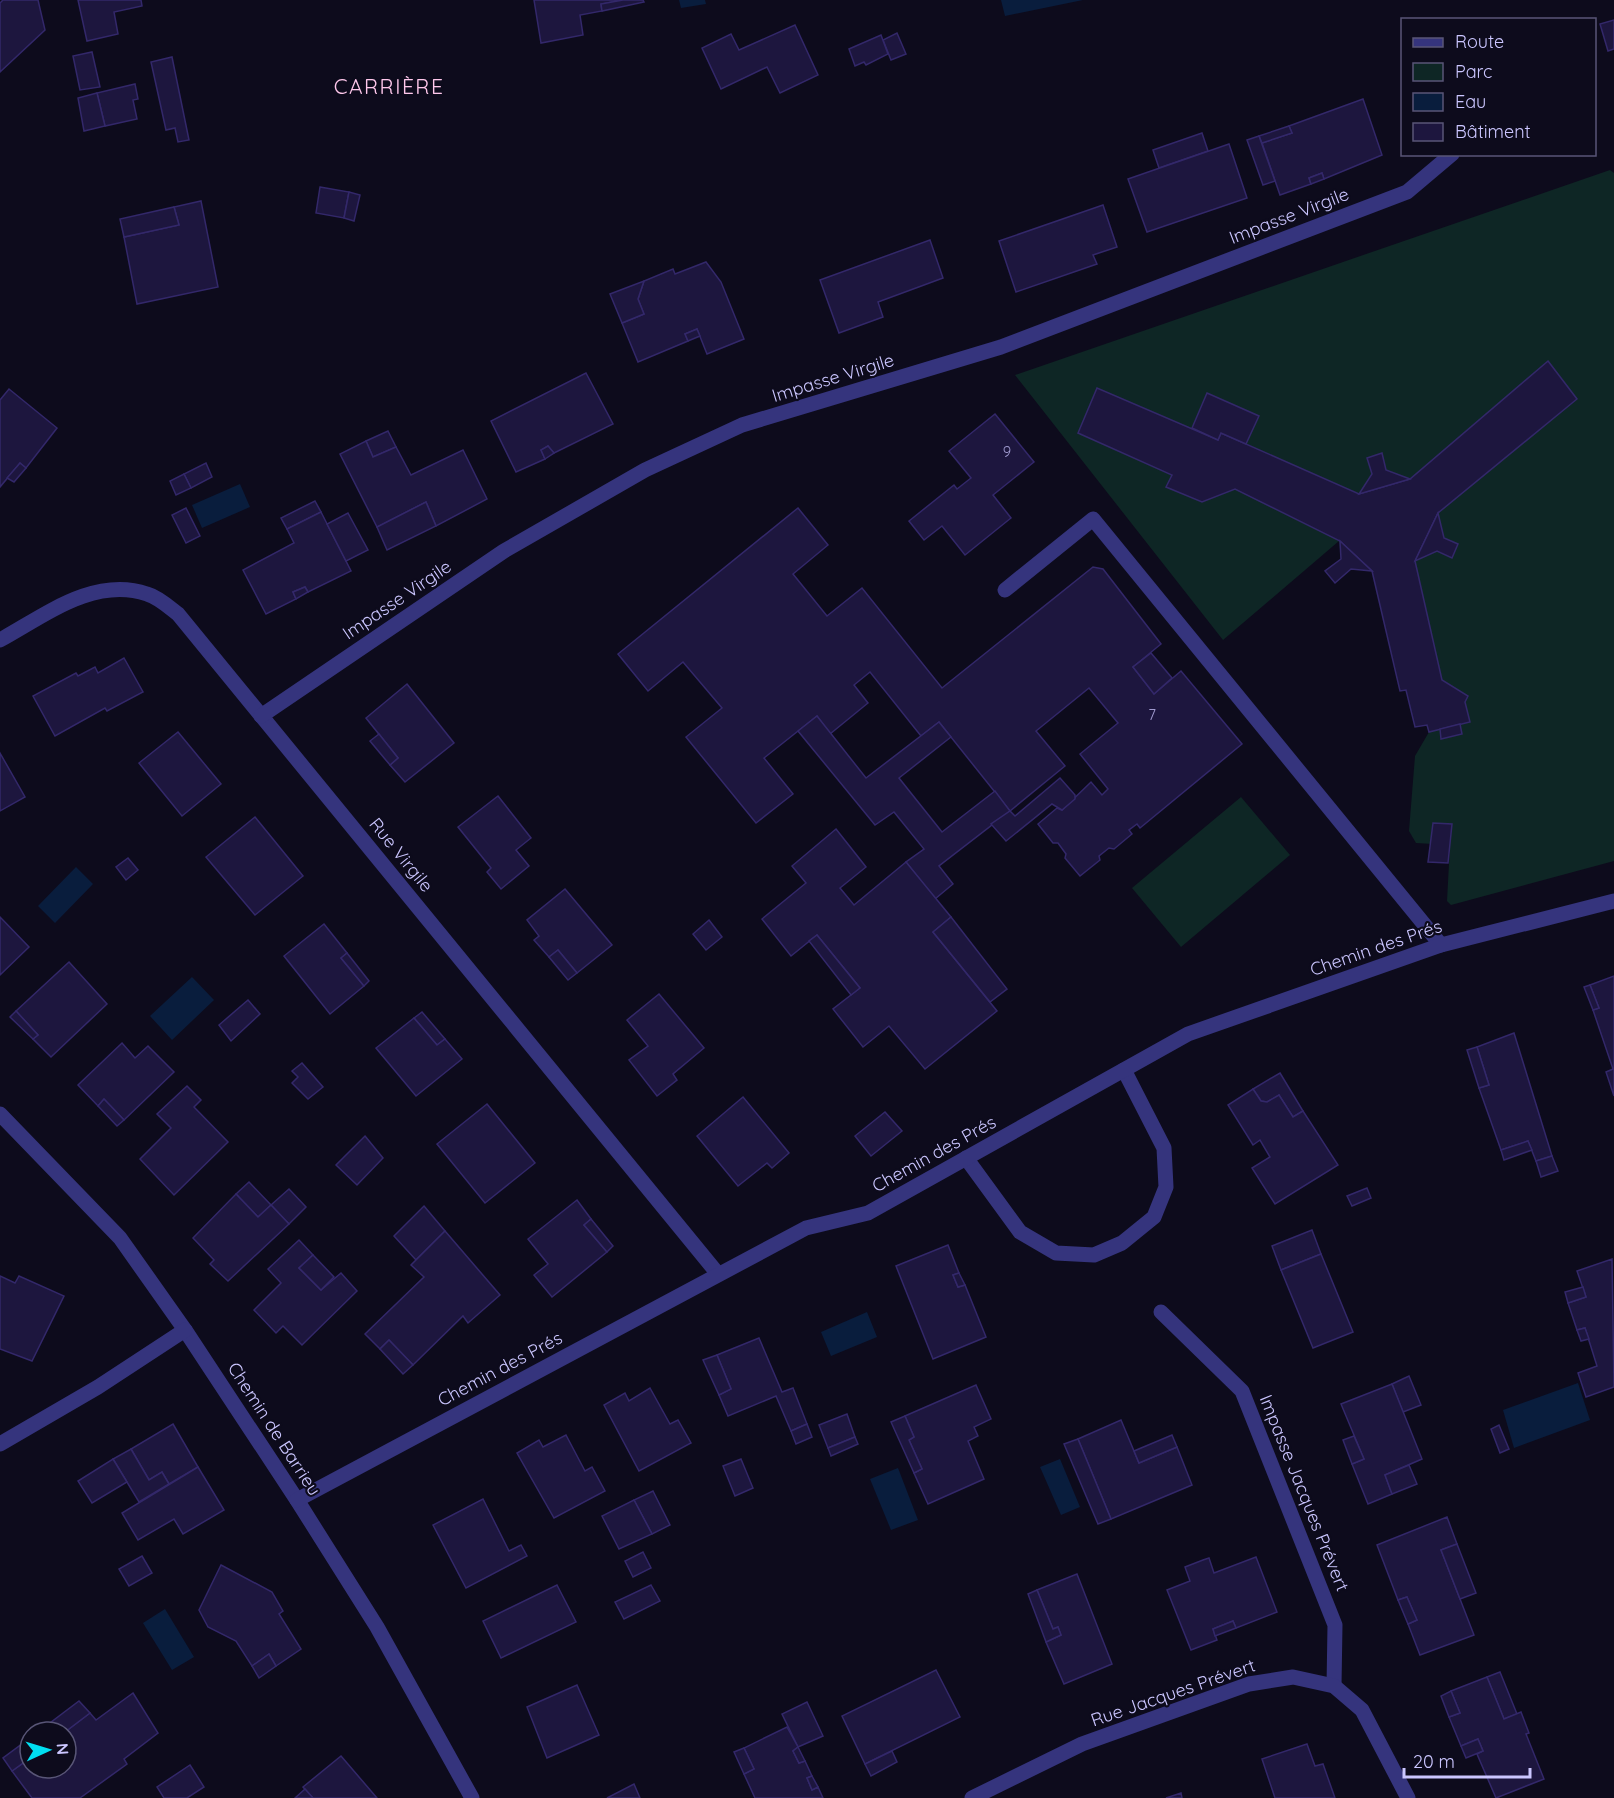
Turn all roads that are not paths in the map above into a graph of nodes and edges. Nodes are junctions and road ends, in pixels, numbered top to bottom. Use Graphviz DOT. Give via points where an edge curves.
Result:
graph roads {
  1 [pos="1450,156"];
  2 [pos="1005,590"];
  3 [pos="0,640"];
  4 [pos="261,716"];
  5 [pos="1614,901"];
  6 [pos="1441,945"];
  7 [pos="1124,1070"];
  8 [pos="0,1114"];
  9 [pos="966,1158"];
  10 [pos="718,1274"];
  11 [pos="1161,1312"];
  12 [pos="184,1330"];
  13 [pos="0,1444"];
  14 [pos="297,1500"];
  15 [pos="1334,1686"];
  16 [pos="471,1798"];
  17 [pos="972,1798"];
  18 [pos="1408,1798"];
  1 -- 4 [label="street, Impasse Virgile" via="1407,192 1001,347 742,425 645,470 504,551"];
  2 -- 6 [label="street" via="1093,519"];
  3 -- 4 [label="street, Rue Virgile" via="83,595 118,588 149,594 178,614"];
  4 -- 10 [label="street, Rue Virgile"];
  5 -- 6 [label="street, Chemin des Prés"];
  6 -- 7 [label="street, Chemin des Prés" via="1188,1034"];
  7 -- 9 [label="street, Chemin des Prés"];
  7 -- 9 [label="street" via="1164,1148 1166,1187 1154,1217 1122,1244 1094,1255 1056,1253 1020,1232"];
  8 -- 12 [label="street, Chemin de Barrieu" via="120,1238"];
  9 -- 10 [label="street, Chemin des Prés" via="868,1213 806,1228"];
  10 -- 14 [label="street, Chemin des Prés"];
  11 -- 15 [label="street, Impasse Jacques Prévert" via="1242,1391 1335,1625"];
  12 -- 13 [label="street" via="98,1387"];
  12 -- 14 [label="street, Chemin de Barrieu"];
  14 -- 16 [label="street, Chemin de Barrieu" via="377,1627"];
  15 -- 17 [label="street, Rue Jacques Prévert" via="1293,1677 1249,1684 1082,1744"];
  15 -- 18 [label="street, Rue Jacques Prévert" via="1362,1710"];
}
